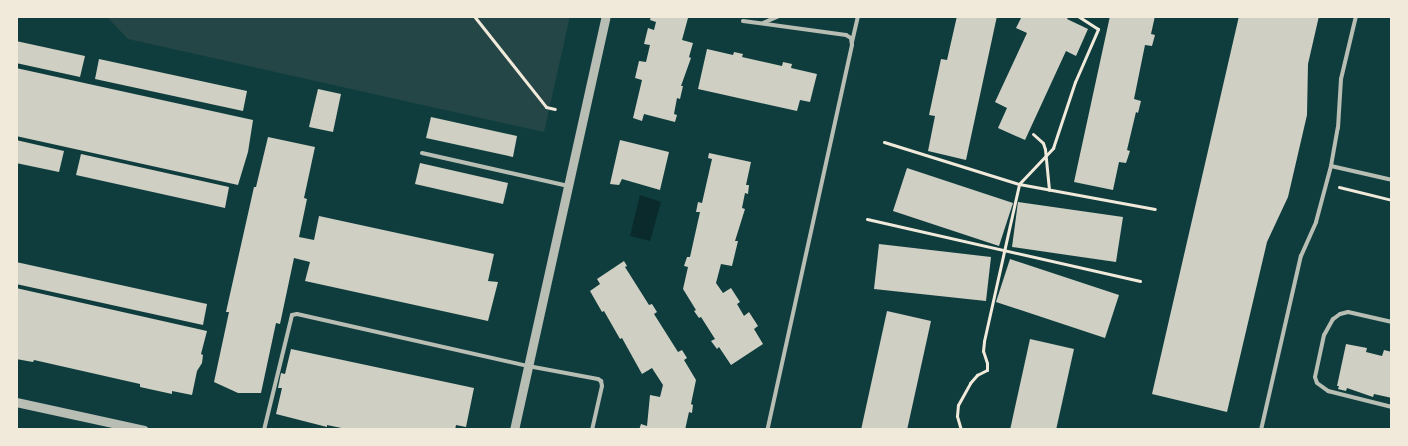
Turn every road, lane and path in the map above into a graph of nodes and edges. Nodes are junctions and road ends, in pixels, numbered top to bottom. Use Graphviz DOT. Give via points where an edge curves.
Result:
graph roads {
  1 [pos="474,16"];
  2 [pos="606,16"];
  3 [pos="779,16"];
  4 [pos="858,16"];
  5 [pos="1078,16"];
  6 [pos="1356,16"];
  7 [pos="743,21"];
  8 [pos="761,24"];
  9 [pos="852,44"];
  10 [pos="555,109"];
  11 [pos="1033,134"];
  12 [pos="884,142"];
  13 [pos="422,153"];
  14 [pos="1048,156"];
  15 [pos="1331,166"];
  16 [pos="1392,180"];
  17 [pos="1019,184"];
  18 [pos="568,186"];
  19 [pos="1341,188"];
  20 [pos="1049,190"];
  21 [pos="1392,200"];
  22 [pos="1155,209"];
  23 [pos="867,219"];
  24 [pos="1006,249"];
  25 [pos="1140,281"];
  26 [pos="1392,322"];
  27 [pos="528,366"];
  28 [pos="16,402"];
  29 [pos="1392,407"];
  30 [pos="144,430"];
  31 [pos="264,430"];
  32 [pos="514,430"];
  33 [pos="592,430"];
  34 [pos="767,430"];
  35 [pos="961,430"];
  36 [pos="1261,430"];
  1 -- 10 [label="path" via="546,108"];
  2 -- 18 [label="street"];
  3 -- 8 [label="lane"];
  4 -- 9 [label="lane"];
  5 -- 14 [label="path" via="1098,29"];
  6 -- 15 [label="lane" via="1341,79 1338,128"];
  7 -- 8 [label="lane"];
  8 -- 9 [label="lane" via="846,35"];
  9 -- 34 [label="lane"];
  11 -- 14 [label="path" via="1043,143"];
  12 -- 17 [label="path"];
  13 -- 18 [label="lane"];
  14 -- 17 [label="path"];
  14 -- 20 [label="path"];
  15 -- 16 [label="lane"];
  15 -- 36 [label="lane" via="1316,222 1300,256"];
  17 -- 20 [label="path"];
  17 -- 24 [label="path"];
  18 -- 27 [label="street"];
  19 -- 21 [label="path"];
  20 -- 22 [label="path"];
  23 -- 24 [label="path"];
  24 -- 25 [label="path"];
  24 -- 35 [label="path" via="983,351 987,370 970,383 958,405"];
  26 -- 29 [label="lane" via="1348,312 1340,314 1333,319 1324,335 1315,377 1328,392"];
  27 -- 31 [label="lane" via="292,315"];
  27 -- 32 [label="street"];
  27 -- 33 [label="lane" via="601,381"];
  28 -- 30 [label="street"];
}
